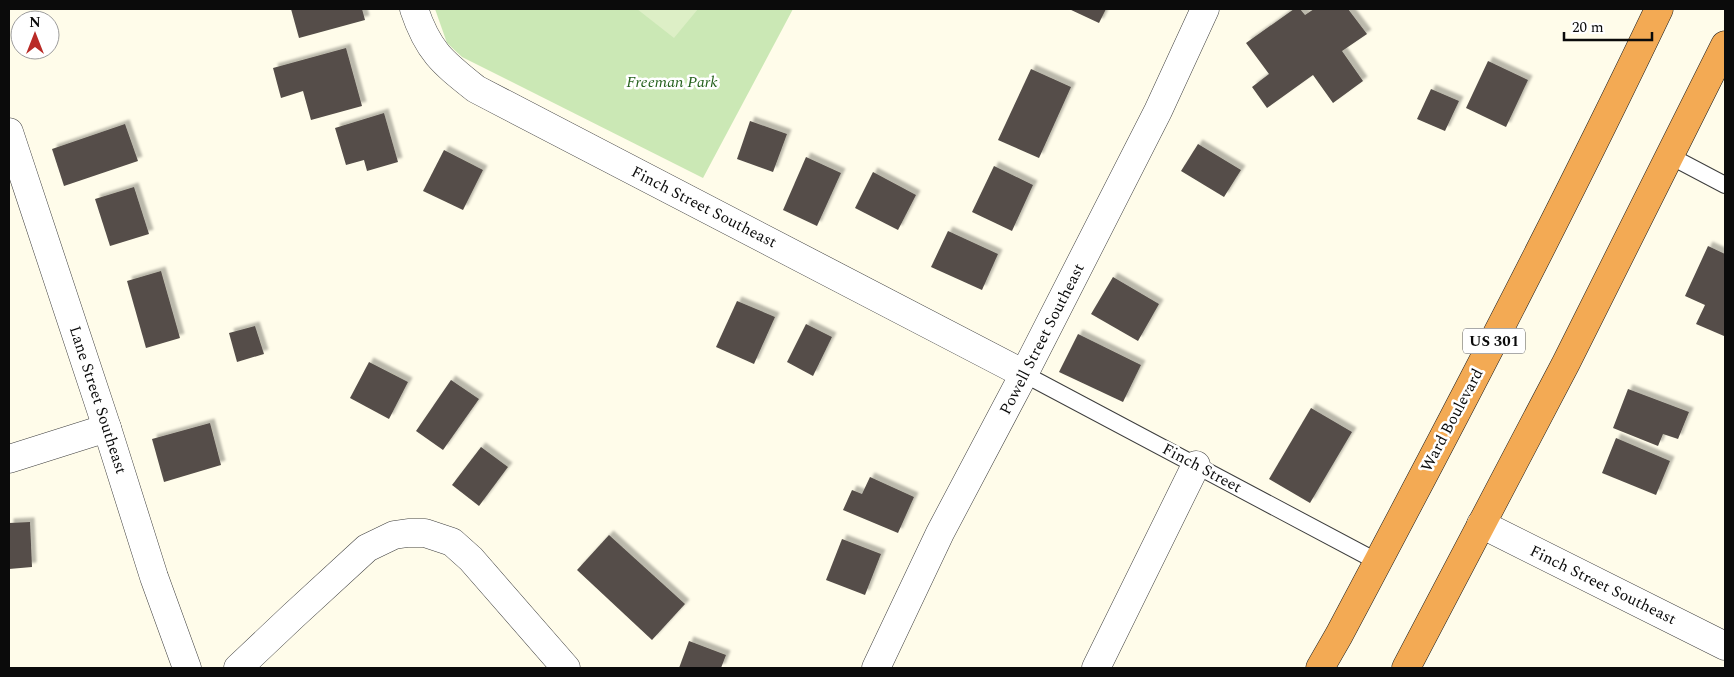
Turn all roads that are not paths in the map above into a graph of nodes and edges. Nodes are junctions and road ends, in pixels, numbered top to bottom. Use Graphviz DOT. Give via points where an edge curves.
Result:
graph roads {
  1 [pos="414,9"];
  2 [pos="1205,9"];
  3 [pos="1659,9"];
  4 [pos="1725,45"];
  5 [pos="9,132"];
  6 [pos="1670,156"];
  7 [pos="1725,185"];
  8 [pos="1024,374"];
  9 [pos="107,428"];
  10 [pos="9,459"];
  11 [pos="1196,465"];
  12 [pos="1481,524"];
  13 [pos="1378,562"];
  14 [pos="1725,646"];
  15 [pos="187,668"];
  16 [pos="238,668"];
  17 [pos="566,668"];
  18 [pos="876,668"];
  19 [pos="1096,668"];
  20 [pos="1320,668"];
  21 [pos="1406,668"];
  1 -- 8 [label="street, Finch Street Southeast" via="432,50 476,88"];
  2 -- 8 [label="street, Powell Street Southeast" via="1158,111"];
  3 -- 13 [label="highway, Ward Boulevard / US 301" via="1500,329"];
  4 -- 6 [label="highway"];
  5 -- 9 [label="street, Lane Street Southeast"];
  6 -- 7 [label="lane"];
  6 -- 12 [label="highway"];
  8 -- 11 [label="lane, Finch Street"];
  8 -- 18 [label="street, Powell Street Southeast" via="940,533"];
  9 -- 10 [label="street"];
  9 -- 15 [label="street, Lane Street Southeast" via="154,577"];
  11 -- 13 [label="lane, Finch Street"];
  11 -- 19 [label="street"];
  12 -- 14 [label="street, Finch Street Southeast"];
  12 -- 21 [label="highway"];
  13 -- 20 [label="highway, Ward Boulevard / US 301"];
  16 -- 17 [label="street" via="367,548 394,535 425,533 452,542 471,559"];
}
